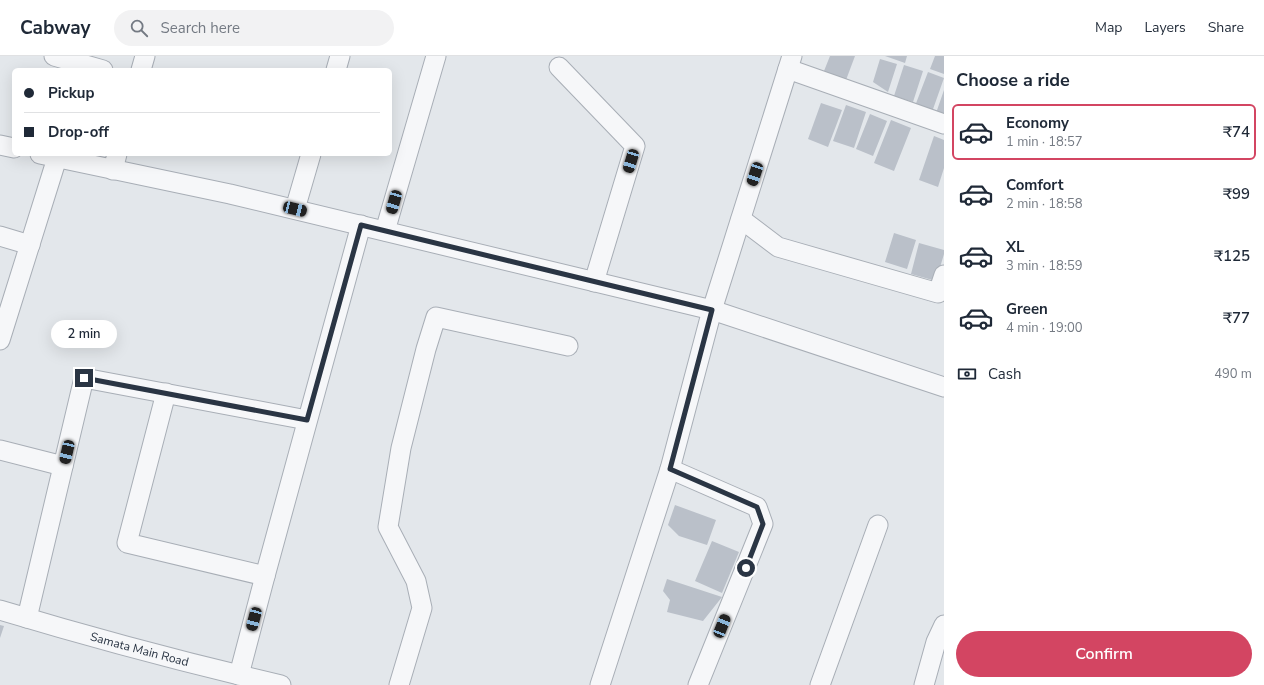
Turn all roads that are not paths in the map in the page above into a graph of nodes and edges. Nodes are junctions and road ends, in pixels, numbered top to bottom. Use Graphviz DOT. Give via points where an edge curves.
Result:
graph roads {
  1 [pos="54,56"];
  2 [pos="145,56"];
  3 [pos="340,56"];
  4 [pos="436,56"];
  5 [pos="790,63"];
  6 [pos="559,67"];
  7 [pos="96,68"];
  8 [pos="142,68"];
  9 [pos="337,68"];
  10 [pos="944,124"];
  11 [pos="0,145"];
  12 [pos="12,148"];
  13 [pos="49,156"];
  14 [pos="310,156"];
  15 [pos="115,162"];
  16 [pos="295,209"];
  17 [pos="741,220"];
  18 [pos="361,225"];
  19 [pos="385,231"];
  20 [pos="0,236"];
  21 [pos="30,245"];
  22 [pos="944,275"];
  23 [pos="594,282"];
  24 [pos="712,310"];
  25 [pos="0,340"];
  26 [pos="568,346"];
  27 [pos="944,387"];
  28 [pos="166,393"];
  29 [pos="307,420"];
  30 [pos="0,450"];
  31 [pos="63,466"];
  32 [pos="670,469"];
  33 [pos="878,525"];
  34 [pos="265,576"];
  35 [pos="0,610"];
  36 [pos="27,618"];
  37 [pos="944,625"];
  38 [pos="239,675"];
  39 [pos="281,685"];
  40 [pos="399,685"];
  41 [pos="600,685"];
  42 [pos="698,685"];
  43 [pos="820,685"];
  44 [pos="924,685"];
  1 -- 7 [label="street"];
  2 -- 8 [label="street"];
  3 -- 9 [label="street"];
  4 -- 19 [label="street"];
  5 -- 10 [label="street"];
  5 -- 17 [label="street"];
  6 -- 23 [label="street" via="635,146"];
  11 -- 12 [label="street"];
  13 -- 15 [label="street"];
  13 -- 21 [label="street"];
  14 -- 16 [label="street"];
  15 -- 16 [label="street"];
  16 -- 18 [label="street"];
  17 -- 22 [label="street" via="778,247 938,293"];
  17 -- 24 [label="street"];
  18 -- 19 [label="street"];
  18 -- 29 [label="street"];
  19 -- 23 [label="street"];
  20 -- 21 [label="street"];
  21 -- 25 [label="street"];
  23 -- 24 [label="street"];
  24 -- 27 [label="street"];
  24 -- 32 [label="street"];
  26 -- 40 [label="street" via="436,317 401,448 388,527 416,581 422,608"];
  28 -- 29 [label="street"];
  28 -- 31 [label="street" via="84,378"];
  28 -- 34 [label="street" via="128,543"];
  29 -- 34 [label="street"];
  30 -- 31 [label="street"];
  31 -- 36 [label="street"];
  32 -- 41 [label="street"];
  32 -- 42 [label="street" via="757,507 763,524"];
  33 -- 43 [label="street"];
  34 -- 38 [label="street"];
  35 -- 36 [label="street, Samata Main Road"];
  36 -- 38 [label="street, Samata Main Road"];
  37 -- 44 [label="street" via="936,642"];
  38 -- 39 [label="street, Samata Main Road"];
}
